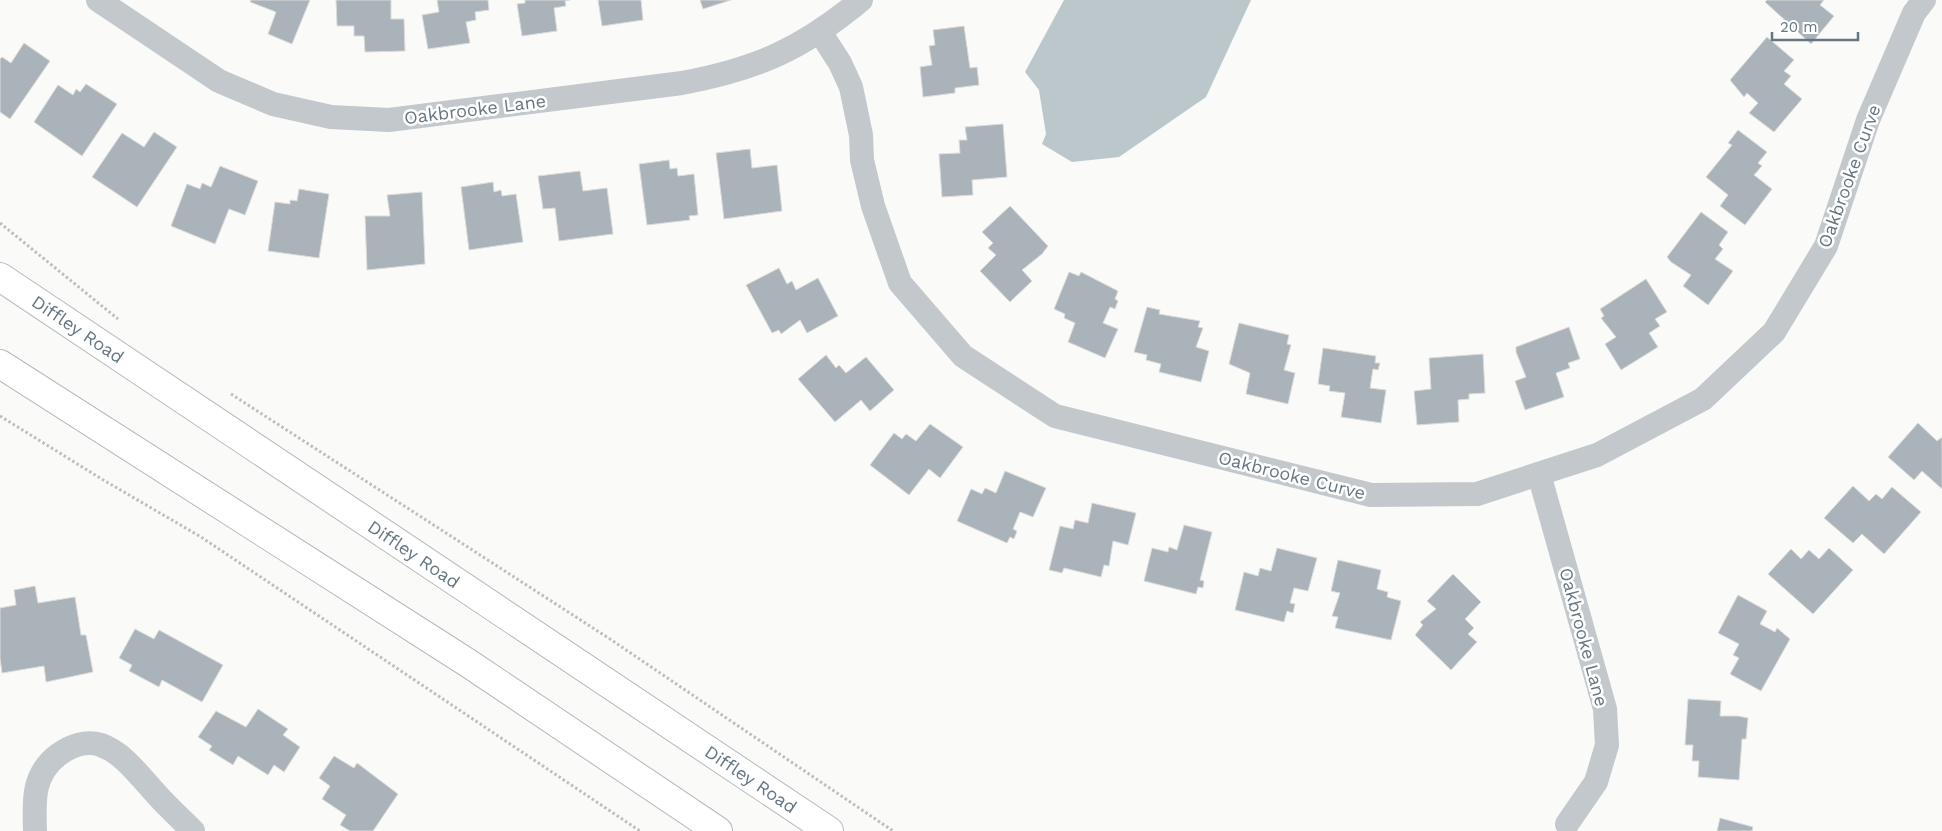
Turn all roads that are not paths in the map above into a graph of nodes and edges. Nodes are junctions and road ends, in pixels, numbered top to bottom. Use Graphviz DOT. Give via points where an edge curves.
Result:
graph roads {
  1 [pos="98,0"];
  2 [pos="861,0"];
  3 [pos="1924,0"];
  4 [pos="820,32"];
  5 [pos="0,276"];
  6 [pos="0,364"];
  7 [pos="1540,474"];
  8 [pos="1567,824"];
  9 [pos="35,831"];
  10 [pos="193,831"];
  11 [pos="718,831"];
  12 [pos="829,831"];
  1 -- 4 [label="street, Oakbrooke Lane" via="218,80 245,93 272,104 331,117 360,119 389,120 682,83 754,66"];
  2 -- 4 [label="street, Oakbrooke Lane"];
  3 -- 7 [label="street, Oakbrooke Curve" via="1914,13 1868,120 1826,246 1774,332 1703,399 1597,455"];
  4 -- 7 [label="street, Oakbrooke Curve" via="851,87 862,160 900,283 963,356 1055,416 1371,495 1477,494"];
  5 -- 12 [label="main road, Diffley Road"];
  6 -- 11 [label="main road" via="468,663"];
  7 -- 8 [label="street, Oakbrooke Lane" via="1605,709 1607,745 1596,782"];
  9 -- 10 [label="street" via="34,797 40,778 49,762 80,743 100,744 119,755"];
}
